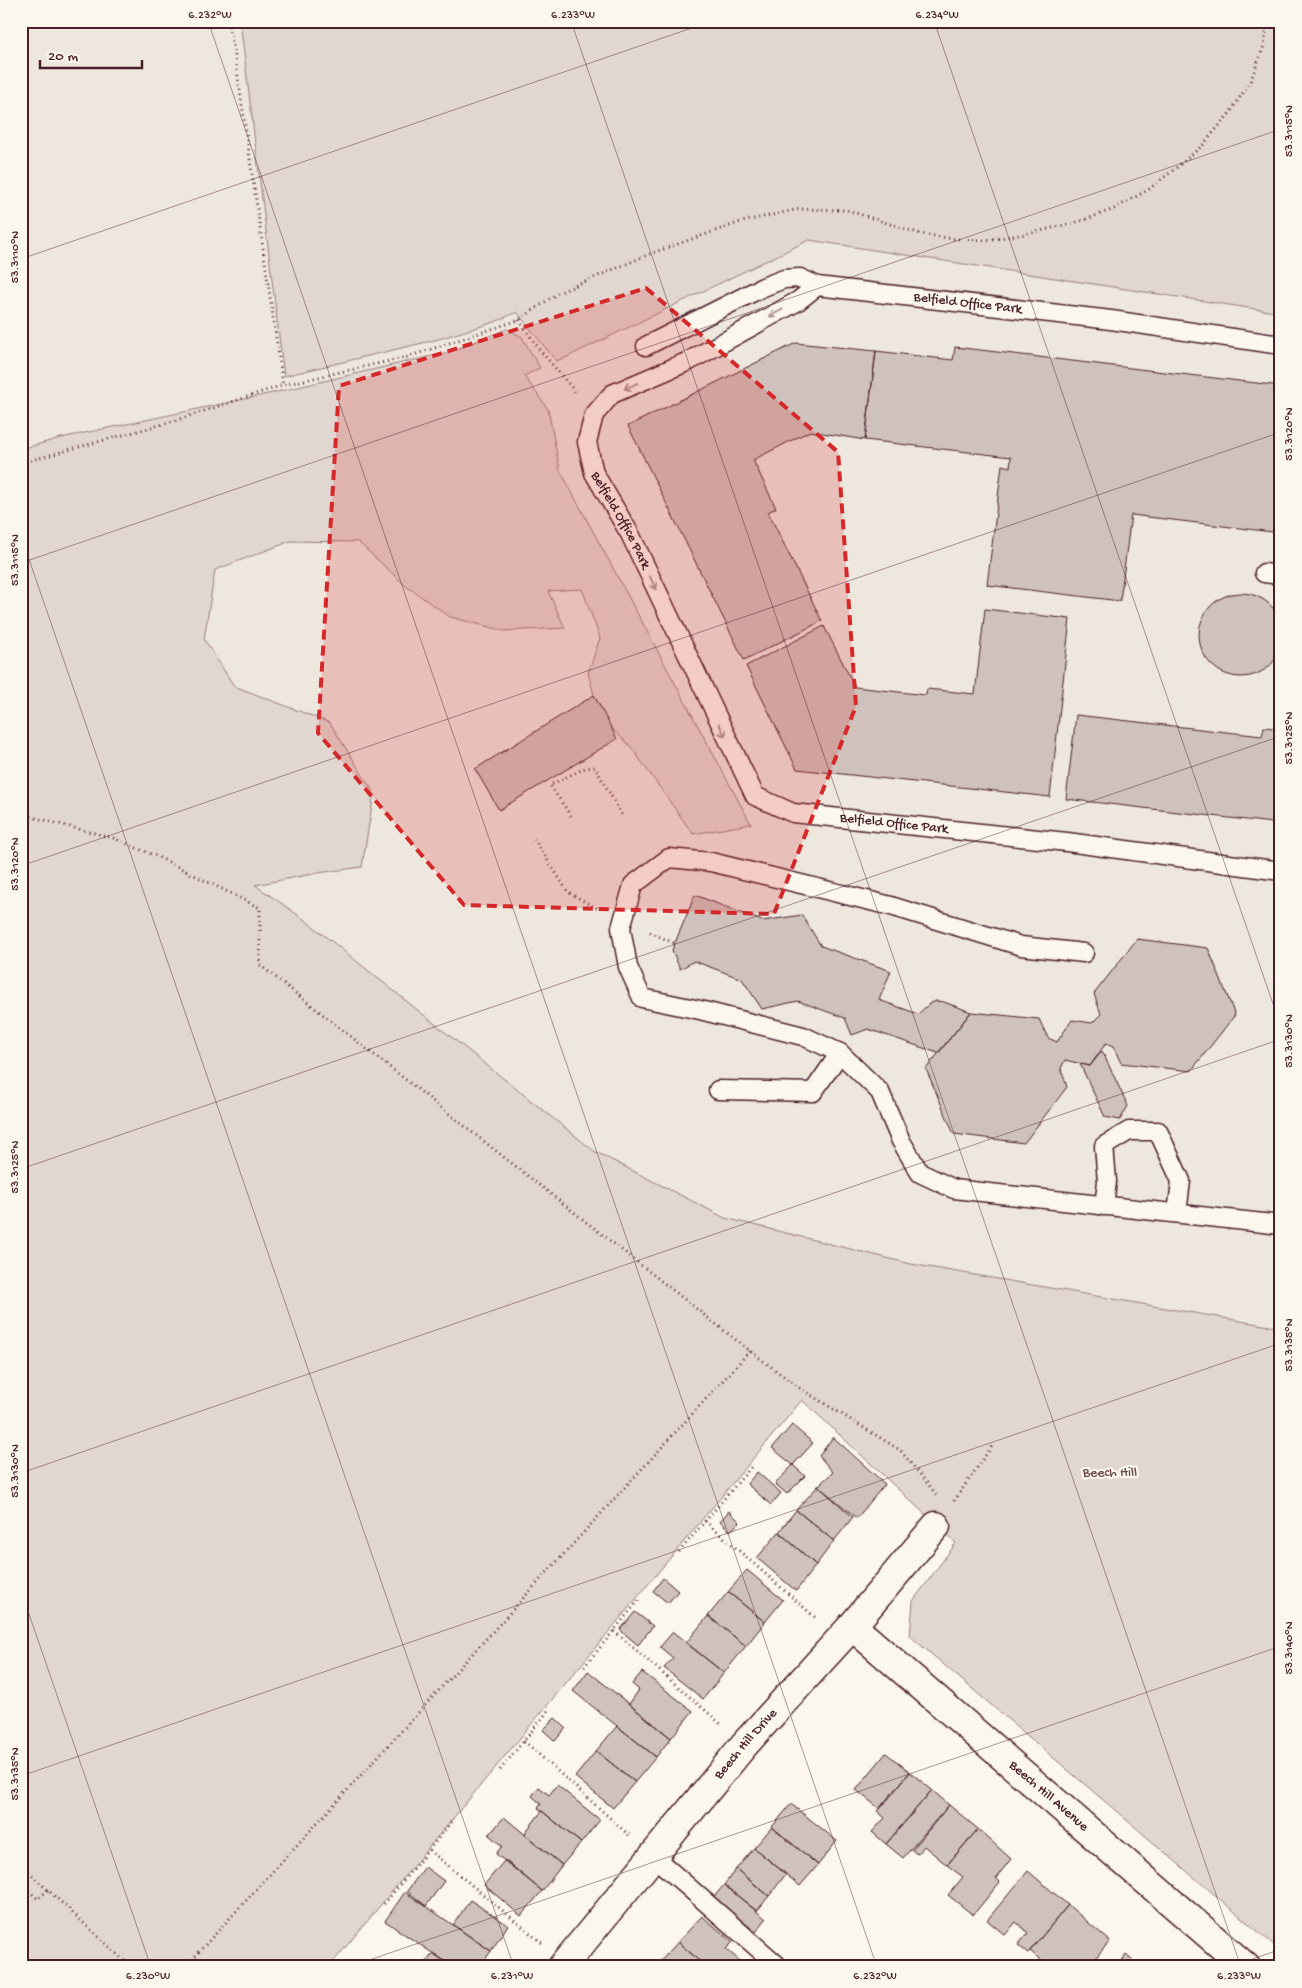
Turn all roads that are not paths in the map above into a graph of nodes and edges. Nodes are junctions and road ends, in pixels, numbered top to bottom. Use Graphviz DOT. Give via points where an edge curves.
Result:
graph roads {
  1 [pos="817,286"];
  2 [pos="1281,345"];
  3 [pos="646,346"];
  4 [pos="1281,871"];
  5 [pos="1084,953"];
  6 [pos="840,1053"];
  7 [pos="718,1090"];
  8 [pos="1104,1206"];
  9 [pos="1177,1213"];
  10 [pos="1281,1225"];
  11 [pos="942,1512"];
  12 [pos="846,1633"];
  13 [pos="653,1856"];
  14 [pos="564,1964"];
  15 [pos="777,1965"];
  16 [pos="1246,1967"];
  1 -- 2 [label="lane, Belfield Office Park" via="1111,320"];
  1 -- 3 [label="lane" via="800,278 784,279"];
  1 -- 4 [label="lane, Belfield Office Park, one-way" via="798,301 689,361 612,394 594,415 587,442 594,473 630,534 755,796 793,813 1067,842"];
  5 -- 6 [label="lane" via="1021,946 891,906 711,862 669,858 633,885 621,928 628,967 642,998 803,1036"];
  6 -- 7 [label="lane" via="813,1092"];
  6 -- 8 [label="lane" via="880,1092 901,1141 920,1172 954,1189"];
  8 -- 9 [label="lane"];
  8 -- 9 [label="lane" via="1107,1182 1104,1146 1129,1131 1158,1130 1181,1181"];
  9 -- 10 [label="lane"];
  11 -- 12 [label="street, Beech Hill Drive"];
  12 -- 13 [label="street, Beech Hill Drive" via="744,1745"];
  12 -- 16 [label="street, Beech Hill Avenue"];
  13 -- 14 [label="street, Beech Hill Drive"];
  13 -- 15 [label="lane"];
}
